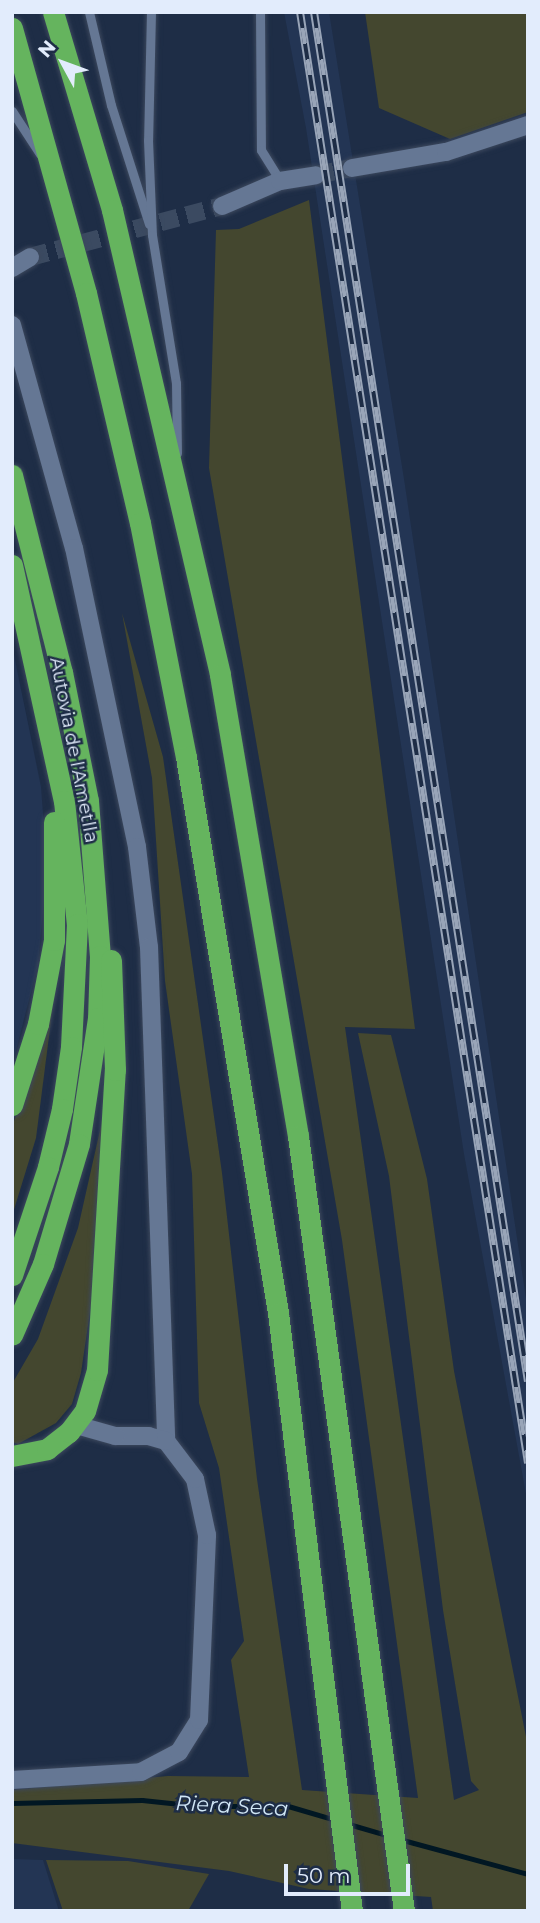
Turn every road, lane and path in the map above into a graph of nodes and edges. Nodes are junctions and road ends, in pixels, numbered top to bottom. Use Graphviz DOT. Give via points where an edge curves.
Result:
graph roads {
  1 [pos="53,12"];
  2 [pos="89,12"];
  3 [pos="151,12"];
  4 [pos="260,12"];
  5 [pos="12,28"];
  6 [pos="12,111"];
  7 [pos="528,125"];
  8 [pos="352,168"];
  9 [pos="316,175"];
  10 [pos="55,179"];
  11 [pos="280,181"];
  12 [pos="222,206"];
  13 [pos="152,235"];
  14 [pos="30,257"];
  15 [pos="12,268"];
  16 [pos="12,325"];
  17 [pos="12,475"];
  18 [pos="178,490"];
  19 [pos="12,565"];
  20 [pos="47,719"];
  21 [pos="96,862"];
  22 [pos="12,1105"];
  23 [pos="12,1275"];
  24 [pos="12,1335"];
  25 [pos="76,1425"];
  26 [pos="166,1441"];
  27 [pos="12,1457"];
  28 [pos="12,1780"];
  29 [pos="352,1911"];
  30 [pos="404,1911"];
  1 -- 18 [label="highway" via="112,210"];
  2 -- 13 [label="lane" via="111,105"];
  3 -- 13 [label="lane" via="148,140"];
  4 -- 11 [label="lane" via="261,150"];
  5 -- 10 [label="highway"];
  6 -- 10 [label="lane"];
  7 -- 8 [label="street" via="446,152"];
  9 -- 11 [label="street"];
  10 -- 29 [label="highway" via="137,510 188,770 278,1313"];
  11 -- 12 [label="street"];
  13 -- 18 [label="lane" via="176,383"];
  14 -- 15 [label="street"];
  16 -- 26 [label="street" via="74,548 137,847 149,947"];
  17 -- 21 [label="highway" via="73,722"];
  18 -- 30 [label="highway" via="220,675 298,1136"];
  19 -- 20 [label="highway, Autovia de l'Ametlla"];
  20 -- 22 [label="highway" via="56,844 54,940 38,1024"];
  20 -- 23 [label="highway, Autovia de l'Ametlla" via="72,860 76,984 62,1109"];
  21 -- 24 [label="highway" via="100,956 90,1081 63,1204"];
  21 -- 25 [label="highway" via="114,981 115,1070 101,1350 92,1393"];
  25 -- 26 [label="street" via="115,1436"];
  25 -- 27 [label="highway" via="47,1449"];
  26 -- 28 [label="street" via="195,1479 208,1535 199,1720 179,1752 141,1772"];
}
